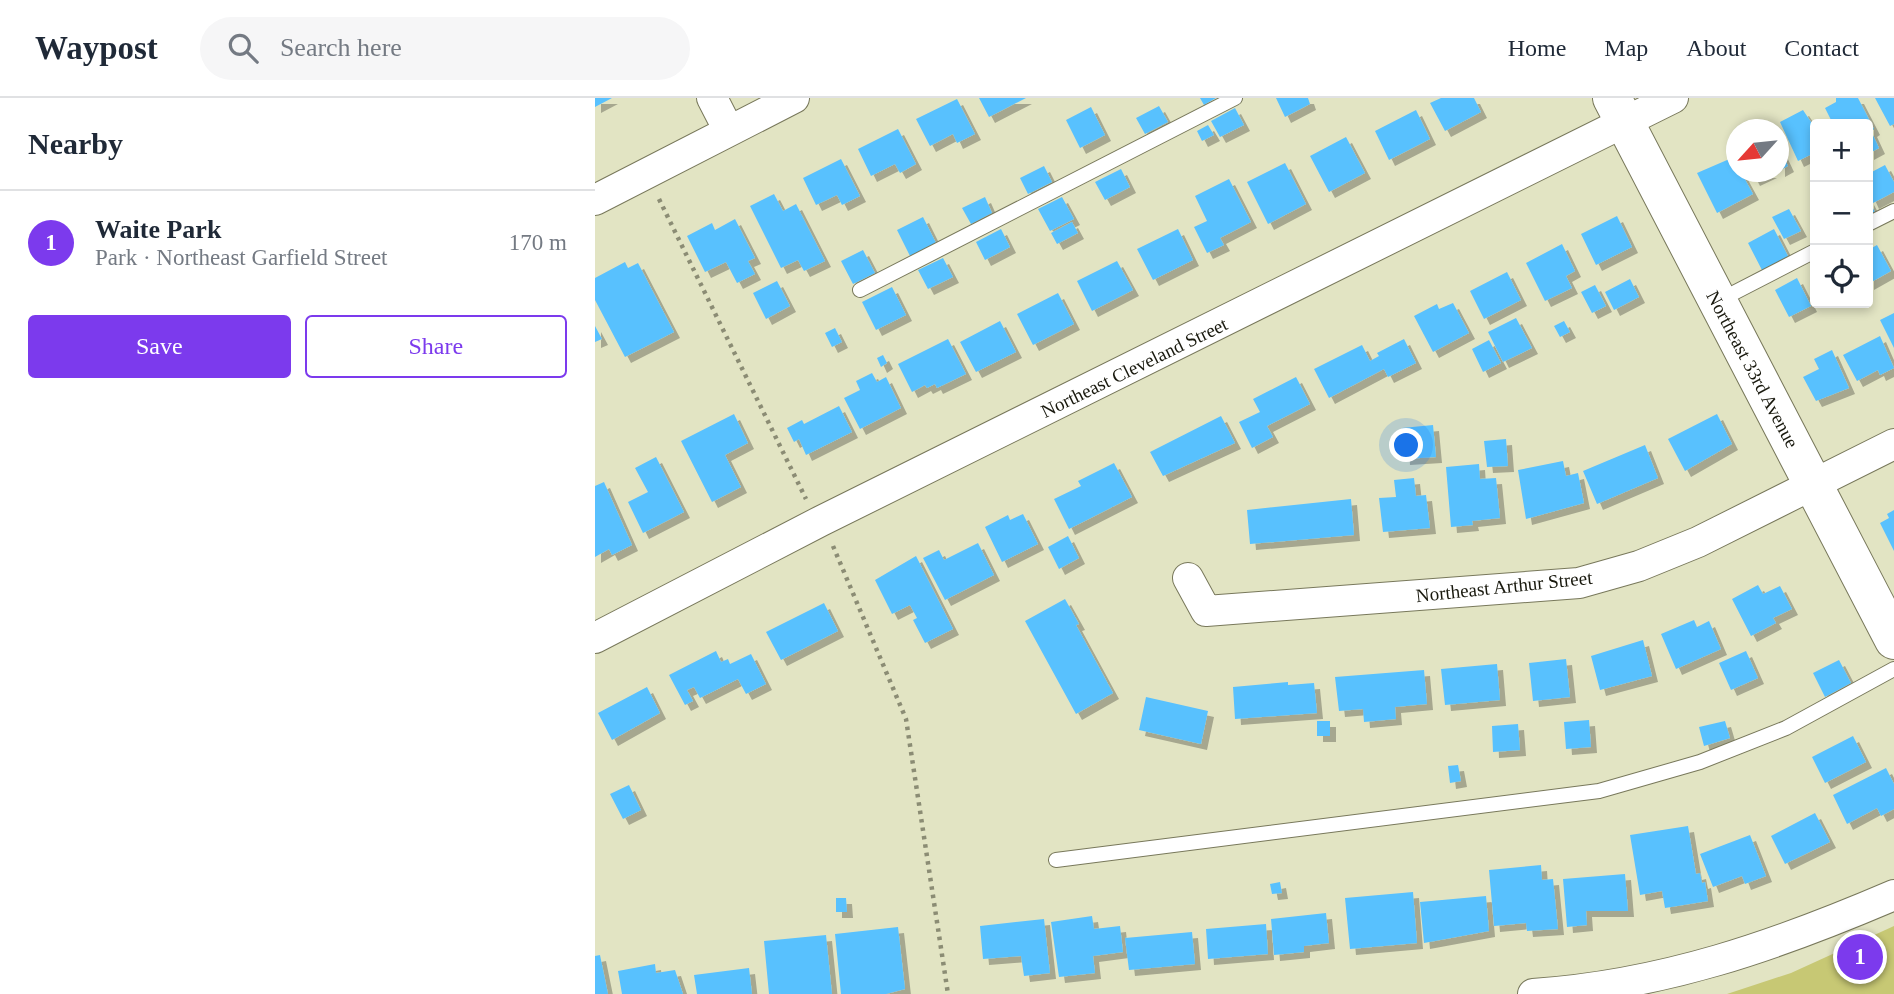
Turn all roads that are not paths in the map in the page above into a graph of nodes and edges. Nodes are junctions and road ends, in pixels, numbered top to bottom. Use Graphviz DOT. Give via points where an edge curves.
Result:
graph roads {
  1 [pos="712,98"];
  2 [pos="794,98"];
  3 [pos="1235,98"];
  4 [pos="1673,98"];
  5 [pos="1618,109"];
  6 [pos="729,131"];
  7 [pos="595,200"];
  8 [pos="1894,211"];
  9 [pos="1873,222"];
  10 [pos="1810,254"];
  11 [pos="860,290"];
  12 [pos="1718,301"];
  13 [pos="1894,444"];
  14 [pos="1814,485"];
  15 [pos="1188,578"];
  16 [pos="595,638"];
  17 [pos="1894,640"];
  18 [pos="1894,669"];
  19 [pos="1056,860"];
  20 [pos="1894,895"];
  21 [pos="1533,994"];
  1 -- 6 [label="street"];
  2 -- 6 [label="street"];
  3 -- 11 [label="lane"];
  4 -- 5 [label="street, Northeast Cleveland Street"];
  5 -- 12 [label="street, Northeast 33rd Avenue"];
  5 -- 16 [label="street, Northeast Cleveland Street" via="1448,211"];
  6 -- 7 [label="street"];
  8 -- 9 [label="lane"];
  10 -- 12 [label="lane"];
  12 -- 14 [label="street, Northeast 33rd Avenue"];
  13 -- 14 [label="street, Northeast Arthur Street"];
  14 -- 15 [label="street, Northeast Arthur Street" via="1639,566 1579,583 1206,611"];
  14 -- 17 [label="street, Northeast 33rd Avenue"];
  18 -- 19 [label="lane" via="1786,728 1700,762 1599,791"];
  20 -- 21 [label="street" via="1797,936 1691,969 1580,991"];
}
